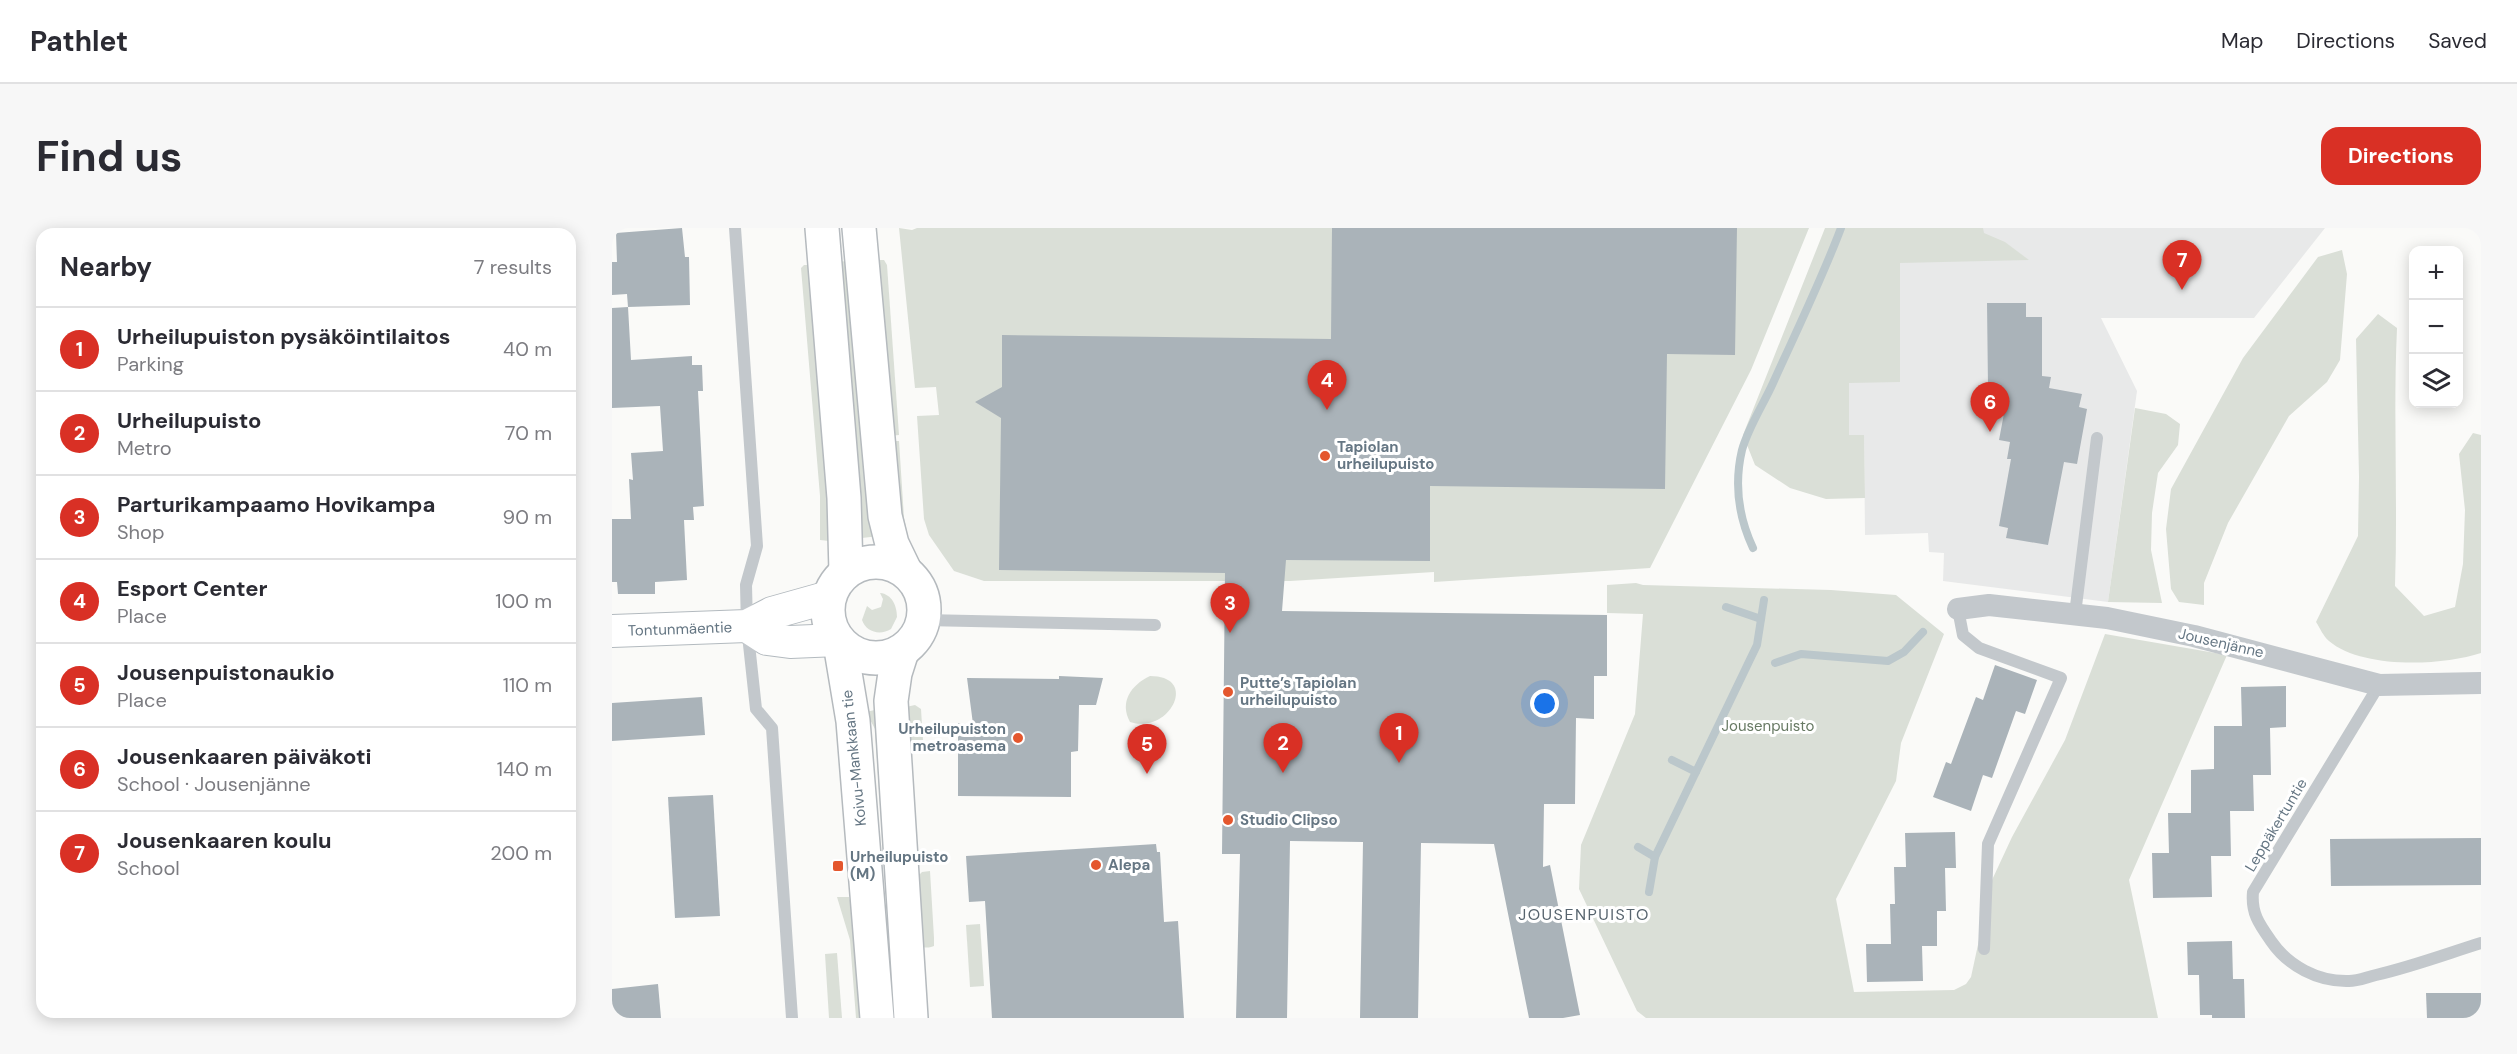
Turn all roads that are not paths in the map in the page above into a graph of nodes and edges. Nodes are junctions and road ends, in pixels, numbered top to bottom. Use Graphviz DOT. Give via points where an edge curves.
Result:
graph roads {
  1 [pos="735,228"];
  2 [pos="822,228"];
  3 [pos="859,228"];
  4 [pos="2097,438"];
  5 [pos="905,571"];
  6 [pos="838,584"];
  7 [pos="1958,609"];
  8 [pos="2075,614"];
  9 [pos="924,620"];
  10 [pos="1155,625"];
  11 [pos="747,626"];
  12 [pos="612,631"];
  13 [pos="839,641"];
  14 [pos="902,651"];
  15 [pos="2481,683"];
  16 [pos="2379,686"];
  17 [pos="2481,943"];
  18 [pos="1984,949"];
  19 [pos="792,1018"];
  20 [pos="877,1018"];
  21 [pos="911,1018"];
  1 -- 11 [label="lane" via="757,546 746,585"];
  2 -- 6 [label="main road" via="844,498"];
  3 -- 5 [label="main road" via="885,516"];
  4 -- 8 [label="lane"];
  5 -- 6 [label="main road" via="875,561 855,566"];
  5 -- 9 [label="main road" via="922,593"];
  6 -- 11 [label="street, Tontunmäentie"];
  6 -- 13 [label="main road" via="828,620"];
  7 -- 8 [label="street, Jousenjänne" via="1989,605"];
  7 -- 18 [label="lane" via="1963,635 1980,648 2061,678 1988,844"];
  8 -- 16 [label="street, Jousenjänne" via="2194,636"];
  9 -- 10 [label="lane"];
  9 -- 14 [label="main road" via="916,638"];
  11 -- 12 [label="street, Tontunmäentie"];
  11 -- 13 [label="street, Tontunmäentie" via="767,639"];
  11 -- 19 [label="lane" via="756,709 772,728"];
  13 -- 14 [label="main road" via="859,656 869,658"];
  13 -- 20 [label="main road, Koivu-Mankkaan tie" via="853,721"];
  14 -- 21 [label="main road" via="891,701"];
  15 -- 16 [label="street, Jousenjänne"];
  16 -- 17 [label="lane, Leppäkertuntie" via="2253,892 2252,907 2274,947 2300,969 2323,979 2350,981"];
}
